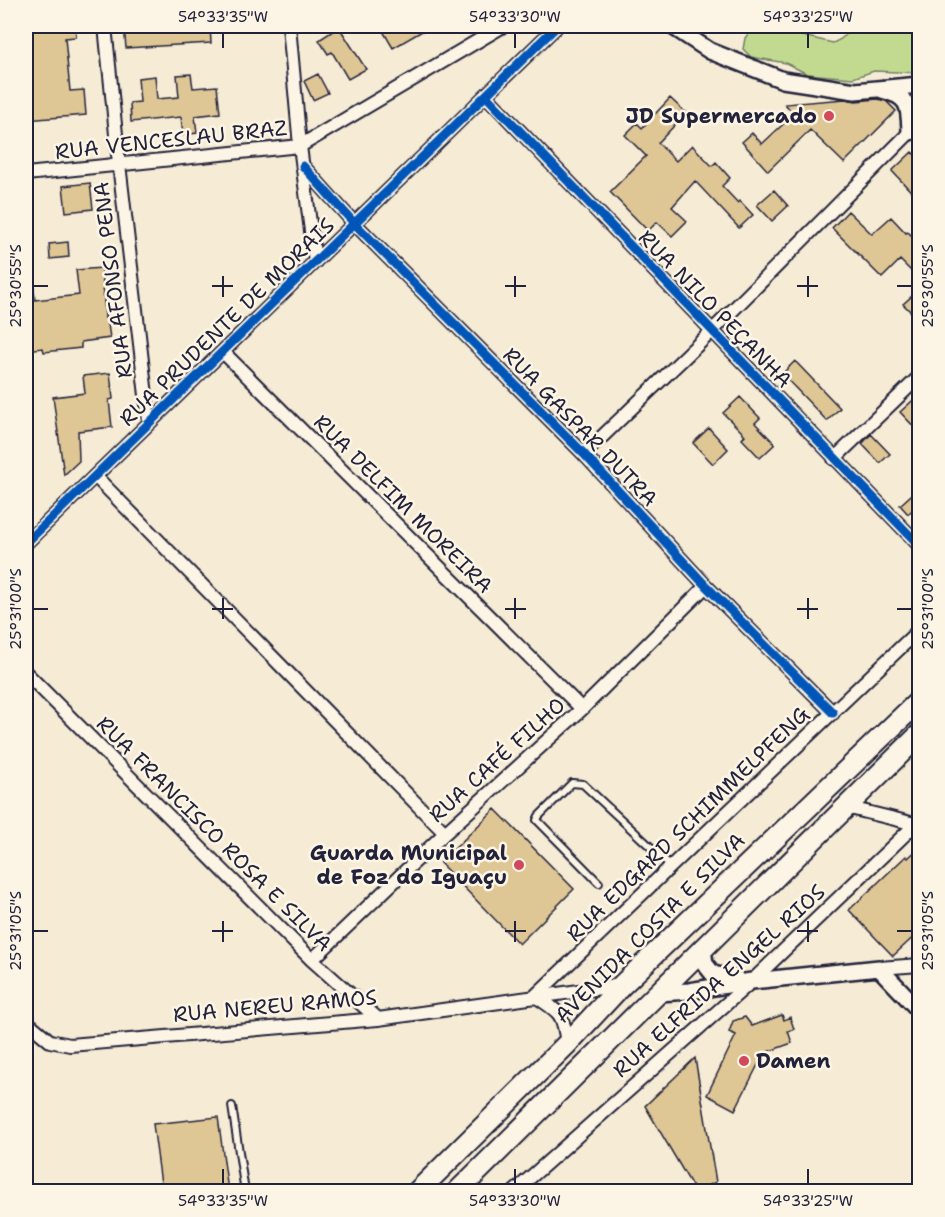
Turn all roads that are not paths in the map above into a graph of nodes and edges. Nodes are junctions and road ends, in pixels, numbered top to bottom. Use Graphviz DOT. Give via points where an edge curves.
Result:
graph roads {
  1 [pos="105,26"];
  2 [pos="289,26"];
  3 [pos="503,26"];
  4 [pos="557,26"];
  5 [pos="672,26"];
  6 [pos="920,85"];
  7 [pos="879,89"];
  8 [pos="486,96"];
  9 [pos="915,127"];
  10 [pos="300,146"];
  11 [pos="119,164"];
  12 [pos="303,166"];
  13 [pos="26,174"];
  14 [pos="354,223"];
  15 [pos="315,262"];
  16 [pos="712,331"];
  17 [pos="223,352"];
  18 [pos="920,376"];
  19 [pos="149,422"];
  20 [pos="584,454"];
  21 [pos="834,459"];
  22 [pos="95,476"];
  23 [pos="26,543"];
  24 [pos="920,546"];
  25 [pos="706,586"];
  26 [pos="920,629"];
  27 [pos="26,673"];
  28 [pos="920,700"];
  29 [pos="582,709"];
  30 [pos="833,713"];
  31 [pos="920,734"];
  32 [pos="846,807"];
  33 [pos="917,822"];
  34 [pos="445,833"];
  35 [pos="670,866"];
  36 [pos="599,883"];
  37 [pos="703,950"];
  38 [pos="312,960"];
  39 [pos="920,965"];
  40 [pos="879,968"];
  41 [pos="752,981"];
  42 [pos="622,985"];
  43 [pos="659,993"];
  44 [pos="535,996"];
  45 [pos="26,1004"];
  46 [pos="920,1011"];
  47 [pos="378,1019"];
  48 [pos="27,1023"];
  49 [pos="567,1044"];
  50 [pos="232,1106"];
  51 [pos="245,1191"];
  52 [pos="417,1191"];
  53 [pos="458,1191"];
  54 [pos="514,1191"];
  1 -- 11 [label="street, RUA AFONSO PENA"];
  2 -- 10 [label="street"];
  3 -- 10 [label="street, RUA VENCESLAU BRAZ"];
  4 -- 8 [label="street, RUA PRUDENTE DE MORAIS"];
  5 -- 7 [label="street" via="710,51 783,80 855,91"];
  6 -- 7 [label="street"];
  7 -- 9 [label="street" via="897,94 907,105"];
  8 -- 14 [label="street, RUA PRUDENTE DE MORAIS"];
  8 -- 16 [label="street, RUA NILO PEÇANHA"];
  9 -- 16 [label="street"];
  10 -- 11 [label="street, RUA VENCESLAU BRAZ"];
  10 -- 12 [label="street"];
  11 -- 13 [label="street, RUA VENCESLAU BRAZ"];
  11 -- 19 [label="street, RUA AFONSO PENA"];
  12 -- 14 [label="street, RUA GASPAR DUTRA"];
  12 -- 15 [label="street"];
  14 -- 15 [label="street, RUA PRUDENTE DE MORAIS"];
  14 -- 20 [label="street, RUA GASPAR DUTRA"];
  15 -- 17 [label="street, RUA PRUDENTE DE MORAIS"];
  16 -- 20 [label="street"];
  16 -- 21 [label="street, RUA NILO PEÇANHA"];
  17 -- 19 [label="street, RUA PRUDENTE DE MORAIS"];
  17 -- 29 [label="street, RUA DELFIM MOREIRA"];
  18 -- 21 [label="street"];
  19 -- 22 [label="street, RUA PRUDENTE DE MORAIS"];
  20 -- 25 [label="street, RUA GASPAR DUTRA"];
  21 -- 24 [label="street, RUA NILO PEÇANHA"];
  22 -- 23 [label="street, RUA PRUDENTE DE MORAIS"];
  22 -- 34 [label="street"];
  25 -- 29 [label="street, RUA CAFÉ FILHO"];
  25 -- 30 [label="street, RUA GASPAR DUTRA"];
  26 -- 30 [label="street, RUA EDGARD SCHIMMELPFENG"];
  27 -- 38 [label="street, RUA FRANCISCO ROSA E SILVA"];
  28 -- 42 [label="main road, AVENIDA COSTA E SILVA"];
  29 -- 34 [label="street, RUA CAFÉ FILHO"];
  30 -- 35 [label="street, RUA EDGARD SCHIMMELPFENG"];
  31 -- 32 [label="main road"];
  32 -- 33 [label="street"];
  32 -- 37 [label="main road"];
  33 -- 41 [label="street, RUA ELFRIDA ENGEL RIOS"];
  34 -- 38 [label="street, RUA CAFÉ FILHO"];
  35 -- 36 [label="lane" via="583,784 572,783 537,820"];
  35 -- 44 [label="street, RUA EDGARD SCHIMMELPFENG"];
  37 -- 41 [label="street" via="705,964 713,974"];
  37 -- 43 [label="main road"];
  38 -- 47 [label="street, RUA FRANCISCO ROSA E SILVA"];
  39 -- 40 [label="street"];
  40 -- 41 [label="street"];
  40 -- 46 [label="street"];
  41 -- 43 [label="street"];
  41 -- 54 [label="street, RUA ELFRIDA ENGEL RIOS"];
  42 -- 44 [label="street, RUA NEREU RAMOS"];
  42 -- 49 [label="main road, AVENIDA COSTA E SILVA"];
  43 -- 53 [label="main road"];
  44 -- 47 [label="street, RUA NEREU RAMOS"];
  44 -- 49 [label="street" via="564,1020"];
  45 -- 48 [label="street"];
  47 -- 48 [label="street, RUA NEREU RAMOS" via="70,1045 50,1041"];
  49 -- 52 [label="main road, AVENIDA COSTA E SILVA"];
  50 -- 51 [label="lane"];
}
